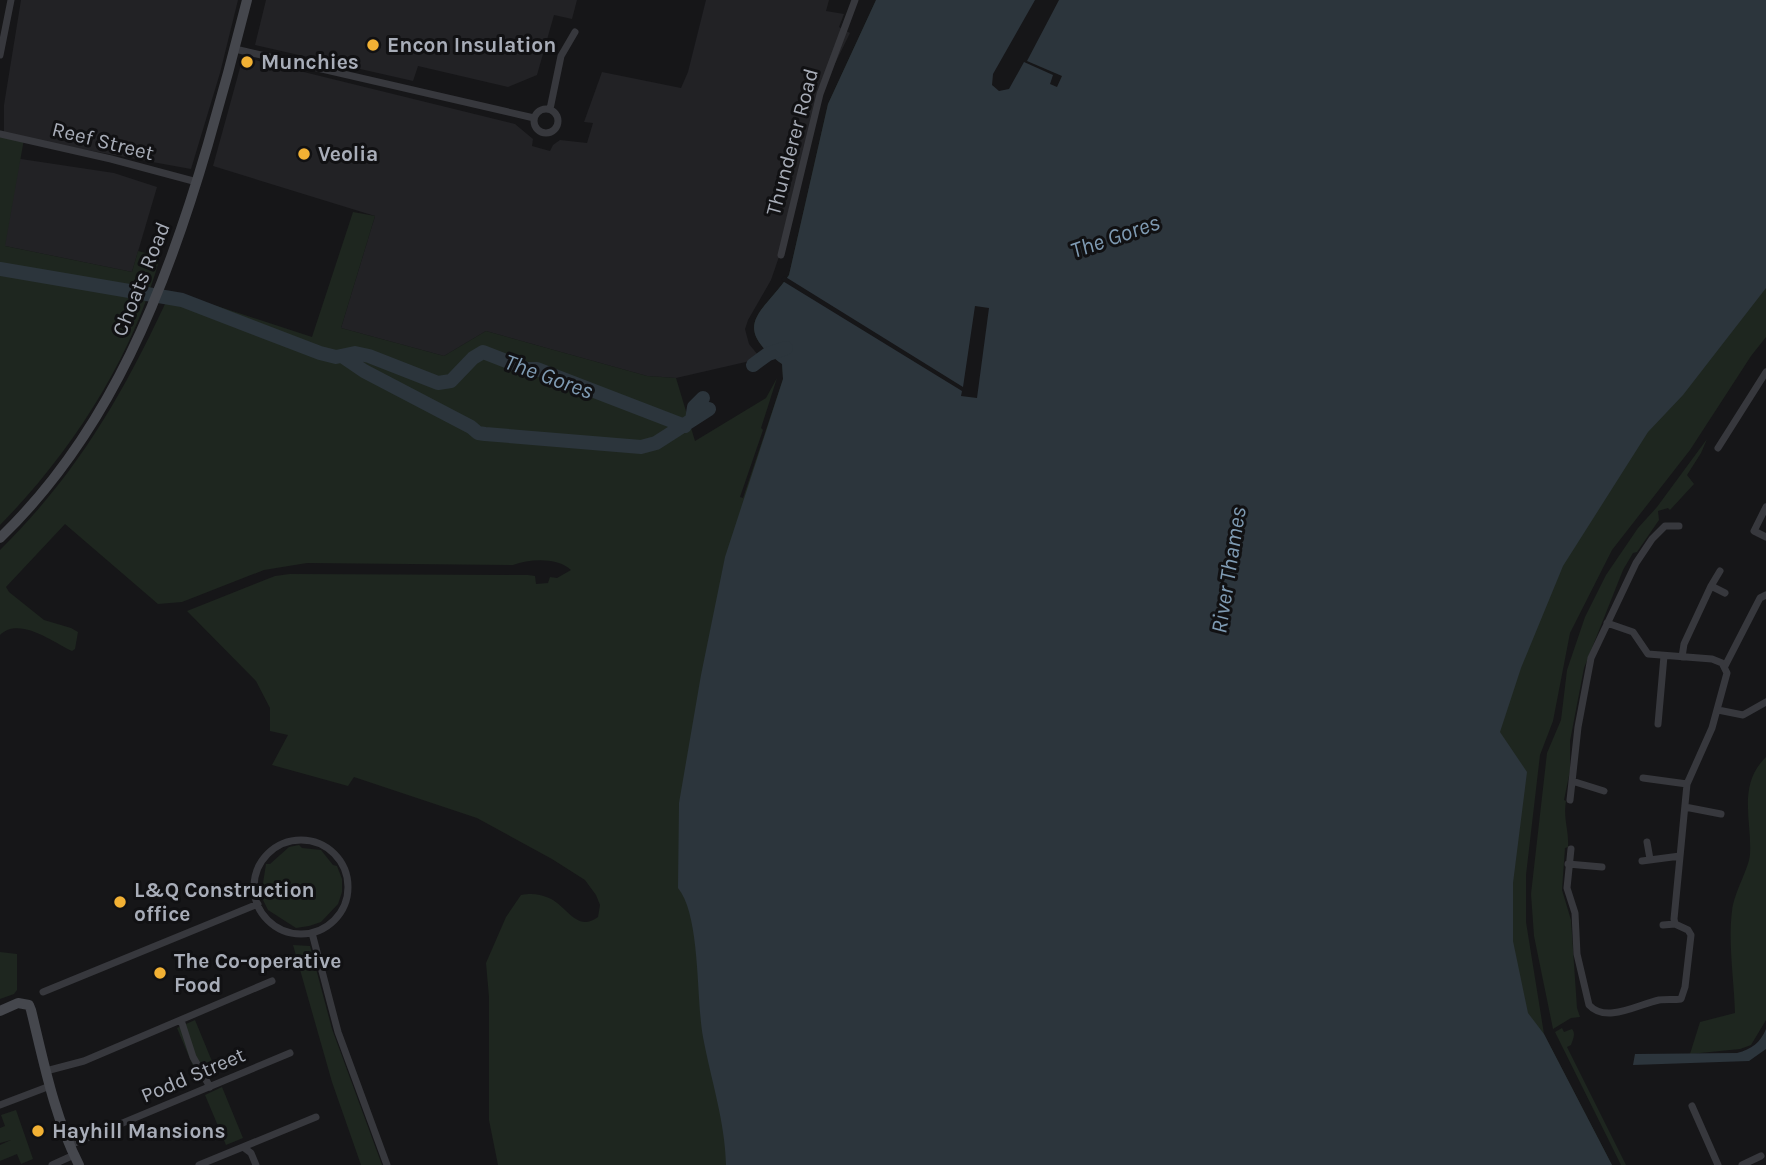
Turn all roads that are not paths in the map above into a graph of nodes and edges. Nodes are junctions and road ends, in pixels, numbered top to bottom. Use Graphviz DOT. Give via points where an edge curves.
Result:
graph roads {
  1 [pos="11,0"];
  2 [pos="247,0"];
  3 [pos="855,0"];
  4 [pos="575,32"];
  5 [pos="235,49"];
  6 [pos="0,55"];
  7 [pos="550,110"];
  8 [pos="534,118"];
  9 [pos="0,134"];
  10 [pos="197,182"];
  11 [pos="781,255"];
  12 [pos="1765,377"];
  13 [pos="1718,448"];
  14 [pos="1766,507"];
  15 [pos="1679,526"];
  16 [pos="1766,537"];
  17 [pos="0,538"];
  18 [pos="1720,571"];
  19 [pos="1712,586"];
  20 [pos="1725,593"];
  21 [pos="1766,595"];
  22 [pos="1607,623"];
  23 [pos="1664,656"];
  24 [pos="1682,657"];
  25 [pos="1725,666"];
  26 [pos="1766,702"];
  27 [pos="1718,710"];
  28 [pos="1658,724"];
  29 [pos="1643,778"];
  30 [pos="1572,781"];
  31 [pos="1687,784"];
  32 [pos="1604,791"];
  33 [pos="1570,800"];
  34 [pos="1685,807"];
  35 [pos="1721,814"];
  36 [pos="1647,842"];
  37 [pos="1571,849"];
  38 [pos="1681,856"];
  39 [pos="1568,864"];
  40 [pos="1602,867"];
  41 [pos="258,904"];
  42 [pos="1675,924"];
  43 [pos="1663,925"];
  44 [pos="312,933"];
  45 [pos="272,981"];
  46 [pos="43,992"];
  47 [pos="0,1011"];
  48 [pos="181,1020"];
  49 [pos="290,1053"];
  50 [pos="50,1070"];
  51 [pos="210,1087"];
  52 [pos="46,1088"];
  53 [pos="0,1105"];
  54 [pos="1692,1106"];
  55 [pos="316,1117"];
  56 [pos="243,1147"];
  57 [pos="73,1156"];
  58 [pos="1761,1156"];
  59 [pos="52,1165"];
  60 [pos="199,1165"];
  61 [pos="256,1165"];
  62 [pos="387,1165"];
  63 [pos="1718,1165"];
  64 [pos="1742,1165"];
  1 -- 6 [label="street"];
  2 -- 5 [label="street, Choats Road"];
  3 -- 11 [label="street, Thunderer Road" via="820,94"];
  4 -- 7 [label="street" via="561,56"];
  5 -- 8 [label="street"];
  5 -- 10 [label="street, Choats Road"];
  7 -- 8 [label="street" via="542,109"];
  7 -- 8 [label="street" via="560,126 550,132 536,129"];
  9 -- 10 [label="street, Reef Street"];
  10 -- 17 [label="street, Choats Road" via="154,306 100,413 55,477"];
  12 -- 13 [label="street"];
  14 -- 16 [label="street" via="1754,531"];
  15 -- 22 [label="street" via="1665,526 1652,539"];
  18 -- 19 [label="street"];
  19 -- 20 [label="street"];
  19 -- 24 [label="street"];
  21 -- 25 [label="street" via="1760,598"];
  22 -- 23 [label="street" via="1633,632 1648,654"];
  22 -- 30 [label="street" via="1588,668"];
  23 -- 24 [label="street"];
  23 -- 28 [label="street"];
  24 -- 25 [label="street" via="1712,659"];
  25 -- 27 [label="street" via="1728,679"];
  26 -- 27 [label="street" via="1743,715"];
  27 -- 31 [label="street"];
  29 -- 31 [label="street"];
  30 -- 32 [label="street"];
  30 -- 33 [label="street"];
  31 -- 34 [label="street"];
  34 -- 35 [label="street"];
  34 -- 38 [label="street"];
  36 -- 38 [label="street" via="1646,860"];
  37 -- 39 [label="street"];
  38 -- 42 [label="street"];
  39 -- 40 [label="street"];
  39 -- 42 [label="street" via="1577,954 1587,1001 1594,1010 1626,1010 1682,998 1691,935"];
  41 -- 44 [label="street" via="264,916 286,931"];
  41 -- 44 [label="street" via="255,877 268,853 293,840 323,845 344,867 348,894 336,919"];
  41 -- 46 [label="street"];
  42 -- 43 [label="street"];
  44 -- 62 [label="street" via="338,1032"];
  45 -- 48 [label="street"];
  47 -- 50 [label="street" via="21,1003 29,1005"];
  48 -- 50 [label="street"];
  48 -- 51 [label="street" via="193,1057"];
  49 -- 51 [label="street, Podd Street"];
  50 -- 52 [label="street"];
  51 -- 57 [label="street, Podd Street"];
  52 -- 53 [label="street"];
  52 -- 57 [label="street"];
  54 -- 63 [label="street"];
  55 -- 56 [label="street"];
  56 -- 60 [label="street"];
  56 -- 61 [label="street"];
  57 -- 59 [label="street, Podd Street"];
  58 -- 64 [label="street"];
}
